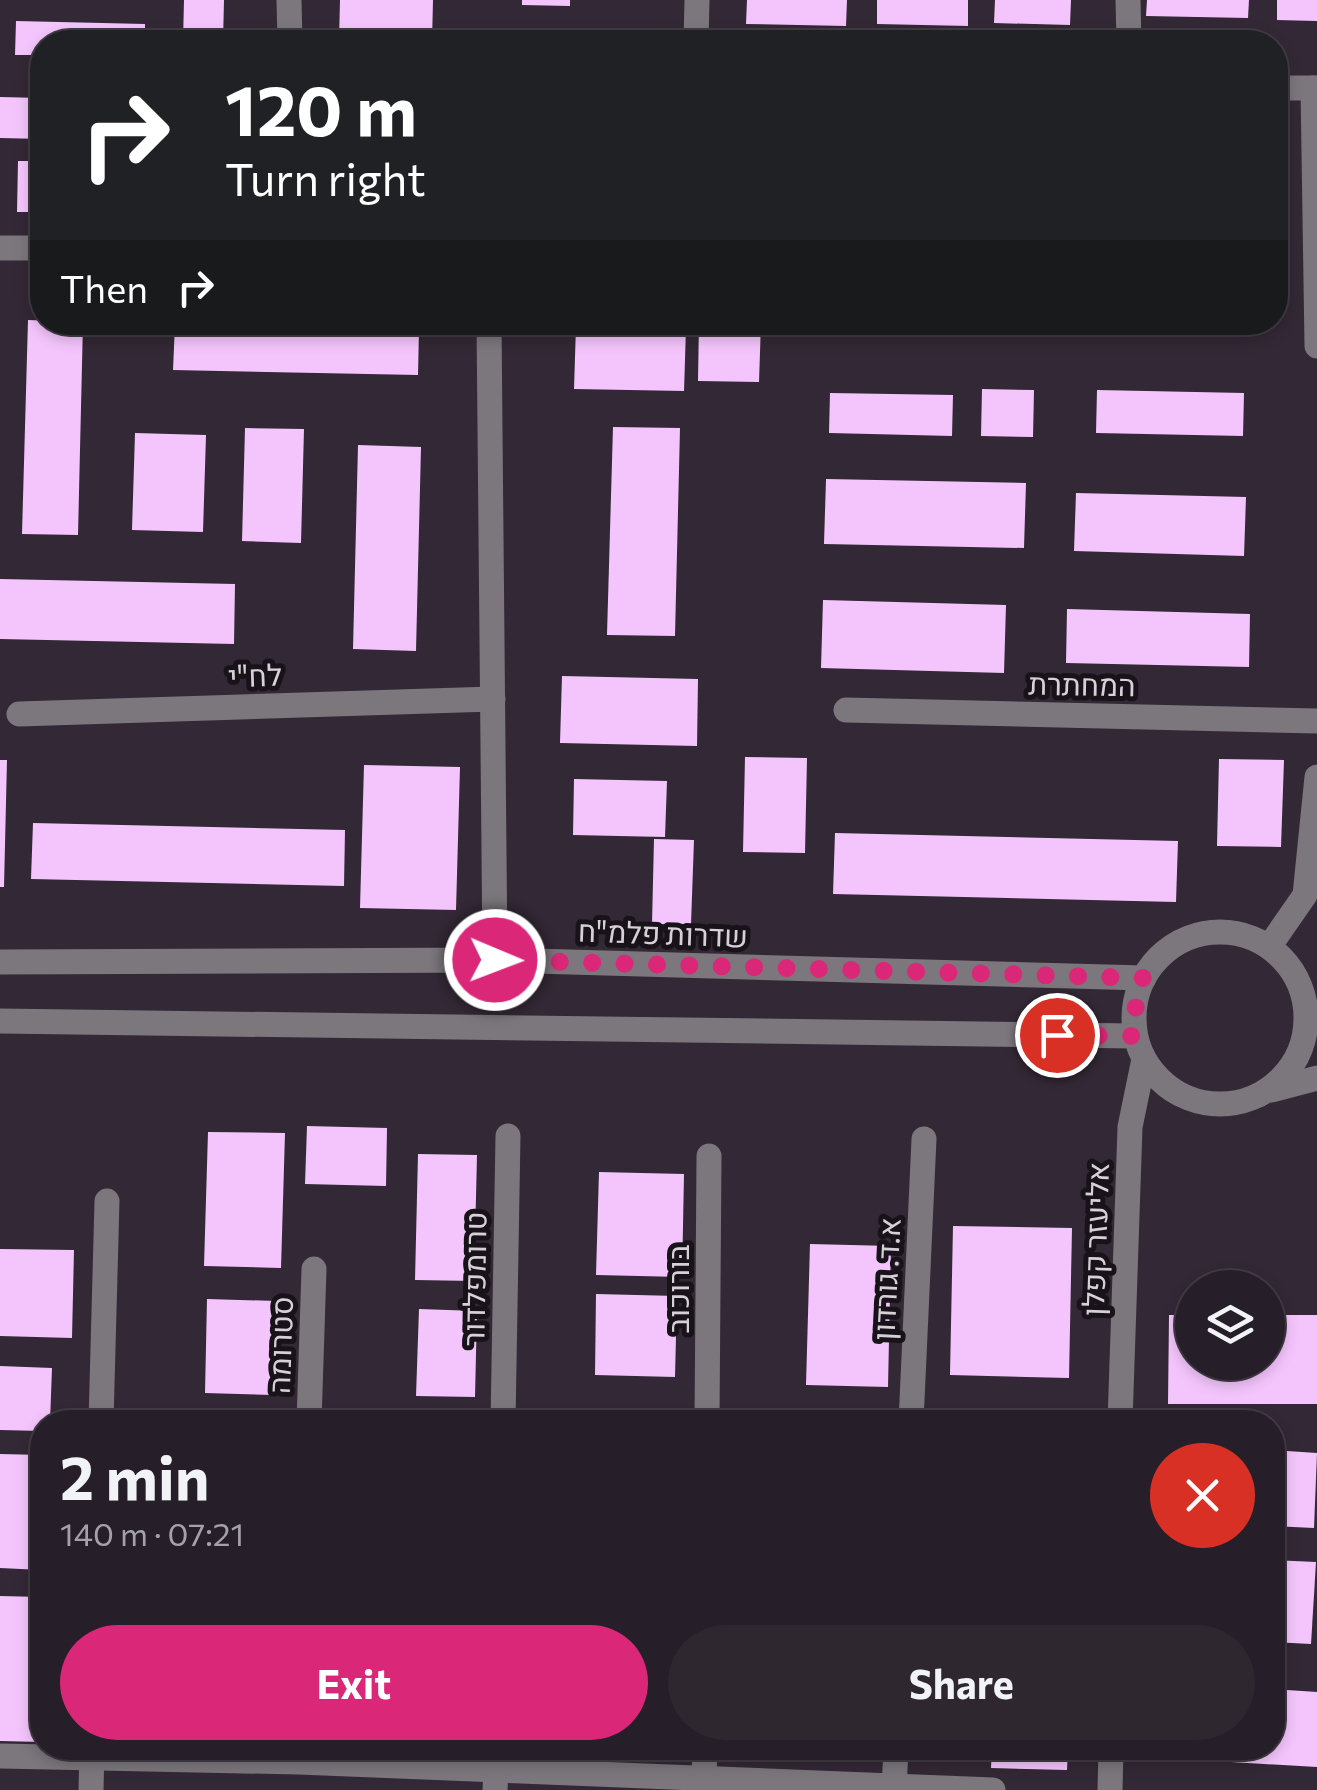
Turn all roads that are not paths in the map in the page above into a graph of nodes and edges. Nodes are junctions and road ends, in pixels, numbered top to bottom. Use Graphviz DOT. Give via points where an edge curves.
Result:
graph roads {
  1 [pos="289,0"];
  2 [pos="696,0"];
  3 [pos="1128,0"];
  4 [pos="290,30"];
  5 [pos="696,30"];
  6 [pos="1129,30"];
  7 [pos="1288,88"];
  8 [pos="1315,88"];
  9 [pos="0,248"];
  10 [pos="30,248"];
  11 [pos="489,335"];
  12 [pos="1317,346"];
  13 [pos="492,699"];
  14 [pos="846,710"];
  15 [pos="19,714"];
  16 [pos="1317,721"];
  17 [pos="1317,777"];
  18 [pos="1270,947"];
  19 [pos="495,960"];
  20 [pos="0,962"];
  21 [pos="1144,978"];
  22 [pos="1308,983"];
  23 [pos="0,1021"];
  24 [pos="1139,1048"];
  25 [pos="1317,1078"];
  26 [pos="1268,1091"];
  27 [pos="508,1136"];
  28 [pos="924,1139"];
  29 [pos="709,1156"];
  30 [pos="107,1202"];
  31 [pos="314,1269"];
  32 [pos="101,1410"];
  33 [pos="309,1410"];
  34 [pos="503,1410"];
  35 [pos="707,1410"];
  36 [pos="912,1410"];
  37 [pos="1120,1410"];
  38 [pos="30,1755"];
  39 [pos="0,1756"];
  40 [pos="92,1760"];
  41 [pos="369,1760"];
  42 [pos="704,1760"];
  43 [pos="895,1760"];
  44 [pos="1111,1760"];
  45 [pos="496,1769"];
  46 [pos="704,1776"];
  47 [pos="894,1788"];
  48 [pos="91,1790"];
  49 [pos="993,1790"];
  50 [pos="1110,1790"];
  1 -- 4 [label="street"];
  2 -- 5 [label="street"];
  3 -- 6 [label="street"];
  7 -- 8 [label="street"];
  8 -- 12 [label="street"];
  9 -- 10 [label="street"];
  11 -- 13 [label="street"];
  13 -- 15 [label="street, לח\"י"];
  13 -- 19 [label="street"];
  14 -- 16 [label="street, המחתרת"];
  17 -- 18 [label="street" via="1305,895"];
  18 -- 21 [label="street" via="1214,932 1162,954"];
  18 -- 22 [label="street"];
  19 -- 20 [label="street, שדרות פלמ\"ח"];
  19 -- 21 [label="street, שדרות פלמ\"ח"];
  21 -- 24 [label="street" via="1136,996"];
  22 -- 26 [label="street" via="1302,1046"];
  23 -- 24 [label="street"];
  24 -- 26 [label="street" via="1161,1082 1199,1101 1241,1102"];
  24 -- 37 [label="street, אליעזר קפלן"];
  25 -- 26 [label="street"];
  27 -- 34 [label="street, טרומפלדור"];
  28 -- 36 [label="street, א.ד. גורדון"];
  29 -- 35 [label="street, בורוכוב"];
  30 -- 32 [label="street"];
  31 -- 33 [label="street, סטרומה"];
  38 -- 39 [label="street"];
  40 -- 48 [label="street"];
  41 -- 45 [label="street"];
  42 -- 46 [label="street"];
  43 -- 47 [label="street"];
  44 -- 50 [label="street"];
  45 -- 46 [label="street"];
  46 -- 47 [label="street"];
  47 -- 49 [label="street"];
}
